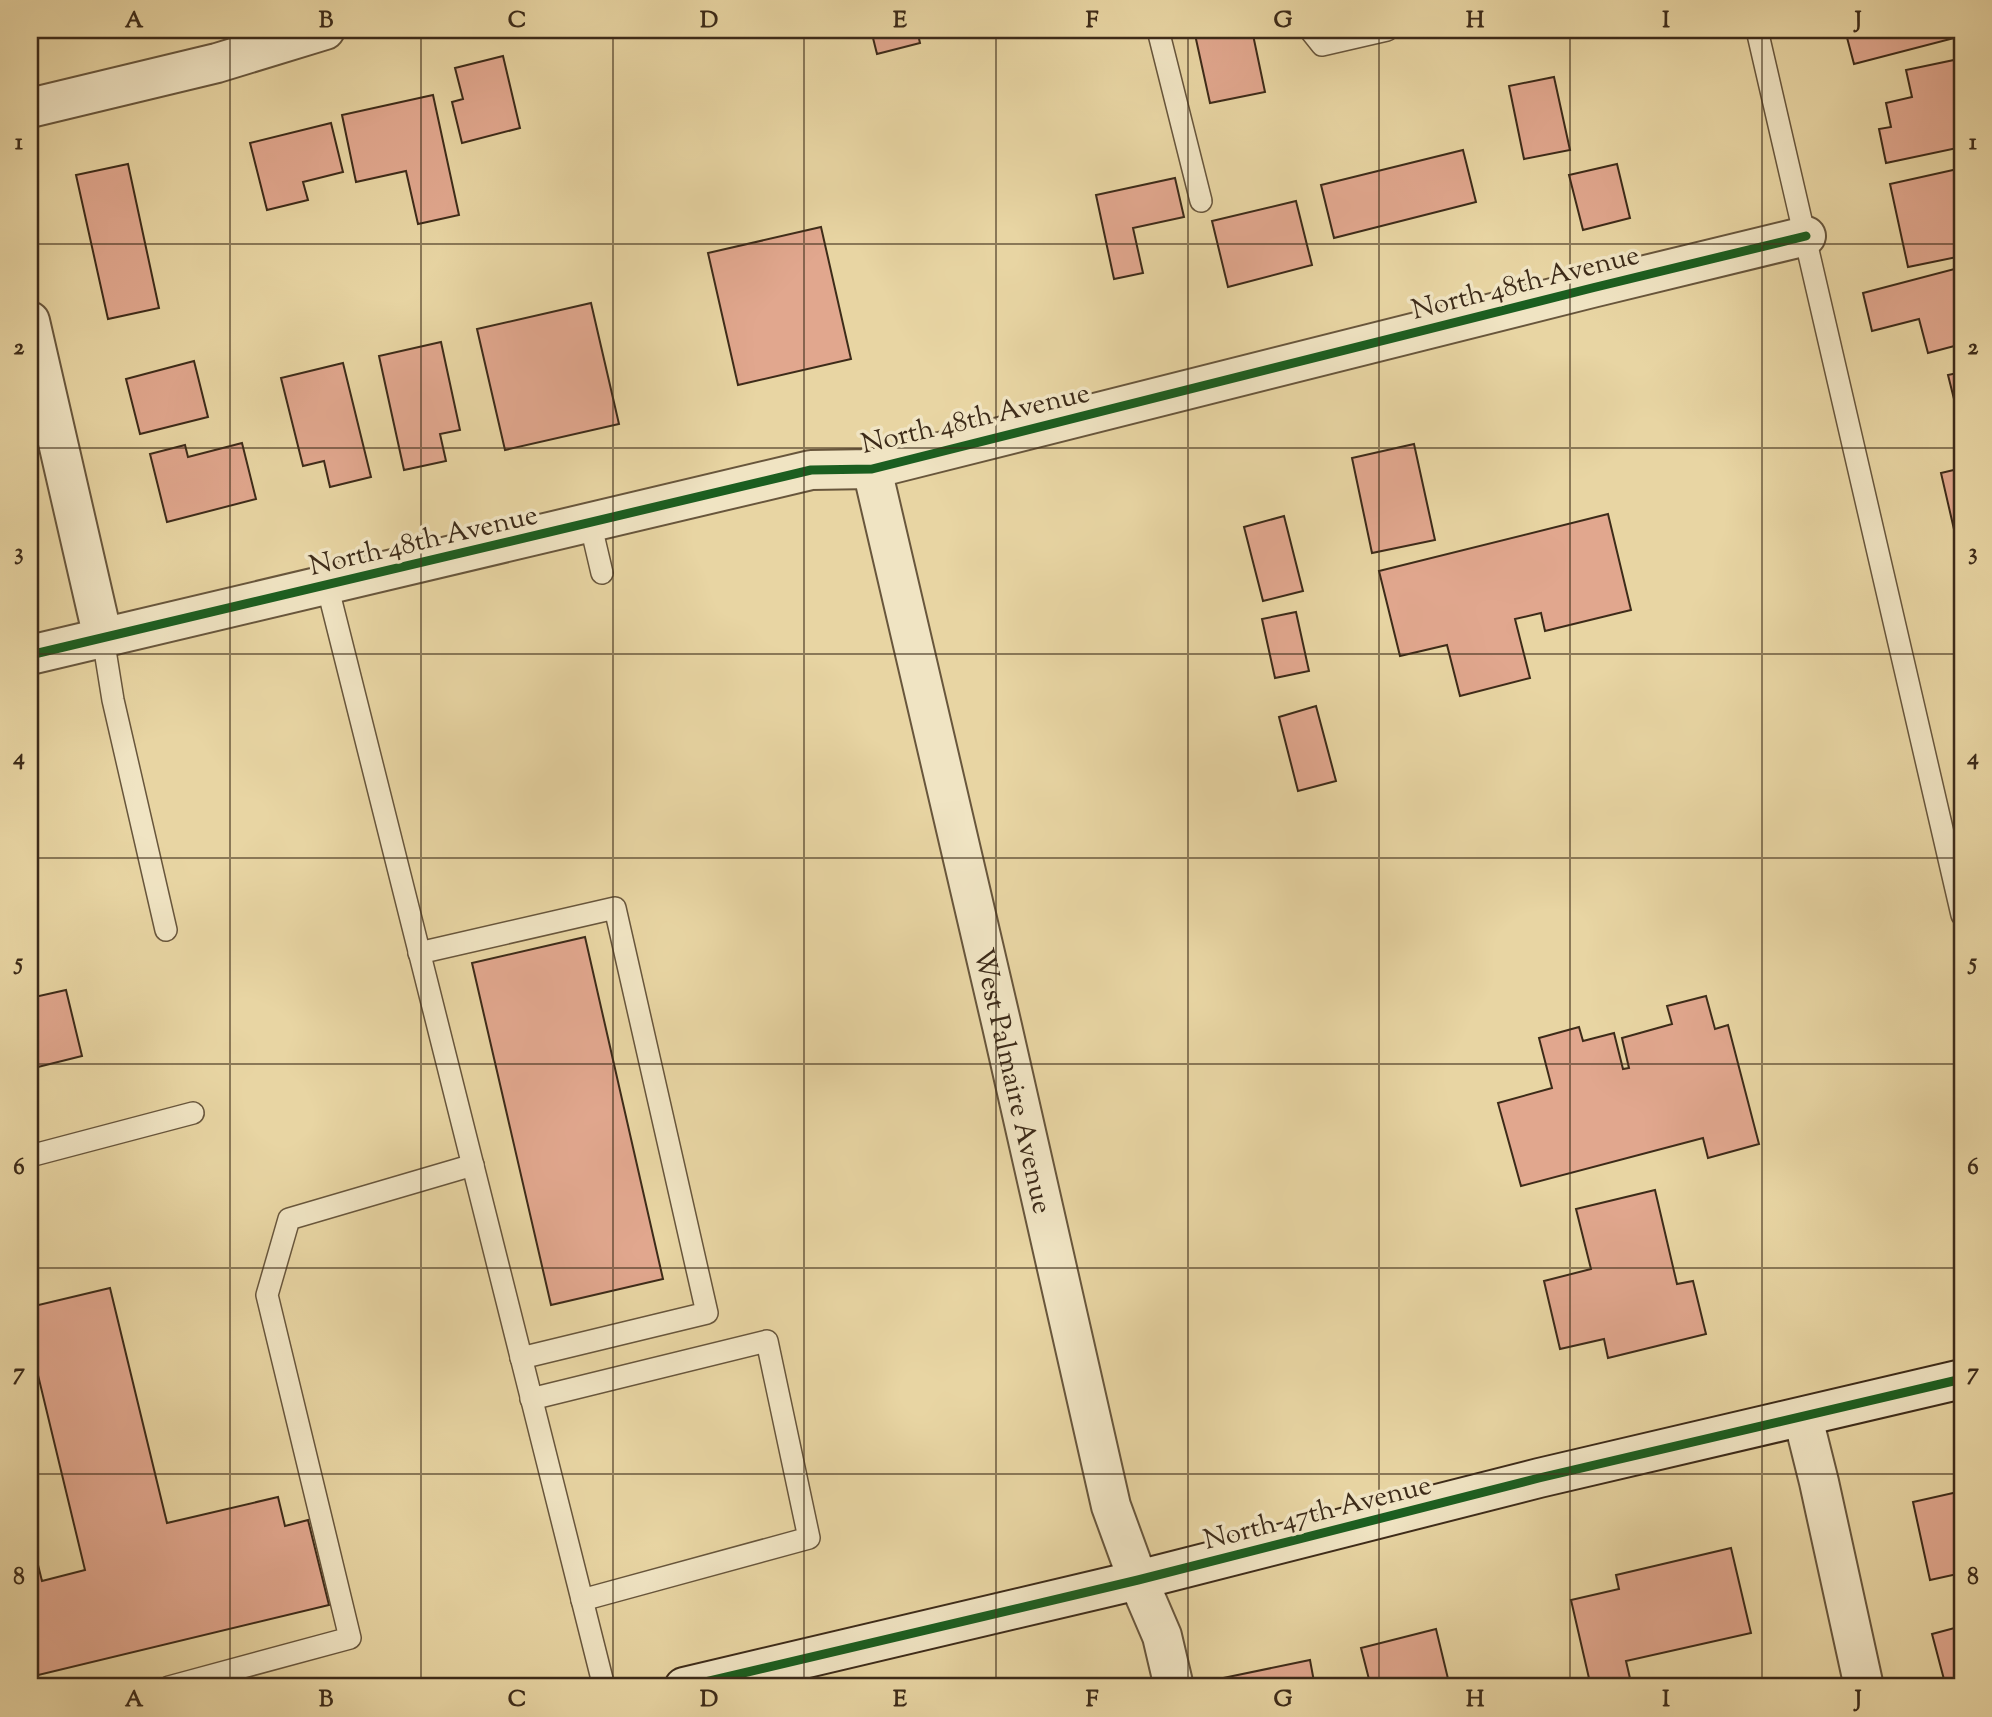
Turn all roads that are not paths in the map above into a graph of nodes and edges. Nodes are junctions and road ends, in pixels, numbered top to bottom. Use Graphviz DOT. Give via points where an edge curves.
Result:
graph roads {
  1 [pos="325,30"];
  2 [pos="1158,30"];
  3 [pos="1310,30"];
  4 [pos="1387,30"];
  5 [pos="1757,30"];
  6 [pos="30,108"];
  7 [pos="1201,201"];
  8 [pos="1806,236"];
  9 [pos="30,321"];
  10 [pos="872,469"];
  11 [pos="590,522"];
  12 [pos="602,573"];
  13 [pos="327,585"];
  14 [pos="103,638"];
  15 [pos="30,655"];
  16 [pos="1962,915"];
  17 [pos="166,930"];
  18 [pos="419,953"];
  19 [pos="193,1113"];
  20 [pos="30,1156"];
  21 [pos="473,1165"];
  22 [pos="521,1358"];
  23 [pos="1962,1379"];
  24 [pos="531,1399"];
  25 [pos="1803,1418"];
  26 [pos="1138,1580"];
  27 [pos="582,1600"];
  28 [pos="169,1687"];
  29 [pos="604,1687"];
  30 [pos="684,1687"];
  31 [pos="1174,1687"];
  32 [pos="1864,1687"];
  1 -- 6 [label="street" via="217,63"];
  2 -- 7 [label="lane"];
  3 -- 4 [label="lane" via="1322,45"];
  5 -- 8 [label="lane"];
  8 -- 10 [label="street, North 48th Avenue"];
  8 -- 16 [label="lane"];
  9 -- 14 [label="street"];
  10 -- 11 [label="street, North 48th Avenue" via="811,470"];
  10 -- 26 [label="street, West Palmaire Avenue" via="1111,1506"];
  11 -- 12 [label="lane"];
  11 -- 13 [label="street, North 48th Avenue"];
  13 -- 14 [label="street, North 48th Avenue"];
  13 -- 18 [label="lane"];
  14 -- 15 [label="street, North 48th Avenue"];
  14 -- 17 [label="lane"];
  18 -- 21 [label="lane"];
  18 -- 22 [label="lane" via="615,908 707,1314"];
  19 -- 20 [label="lane"];
  21 -- 22 [label="lane"];
  21 -- 28 [label="lane" via="289,1219 267,1295 350,1638"];
  22 -- 24 [label="lane"];
  23 -- 25 [label="street, North 47th Avenue"];
  24 -- 27 [label="lane"];
  24 -- 27 [label="lane" via="767,1341 809,1538"];
  25 -- 26 [label="street, North 47th Avenue" via="1539,1478"];
  25 -- 32 [label="street"];
  26 -- 30 [label="street, North 47th Avenue"];
  26 -- 31 [label="street, West Palmaire Avenue" via="1162,1636"];
  27 -- 29 [label="lane"];
}
